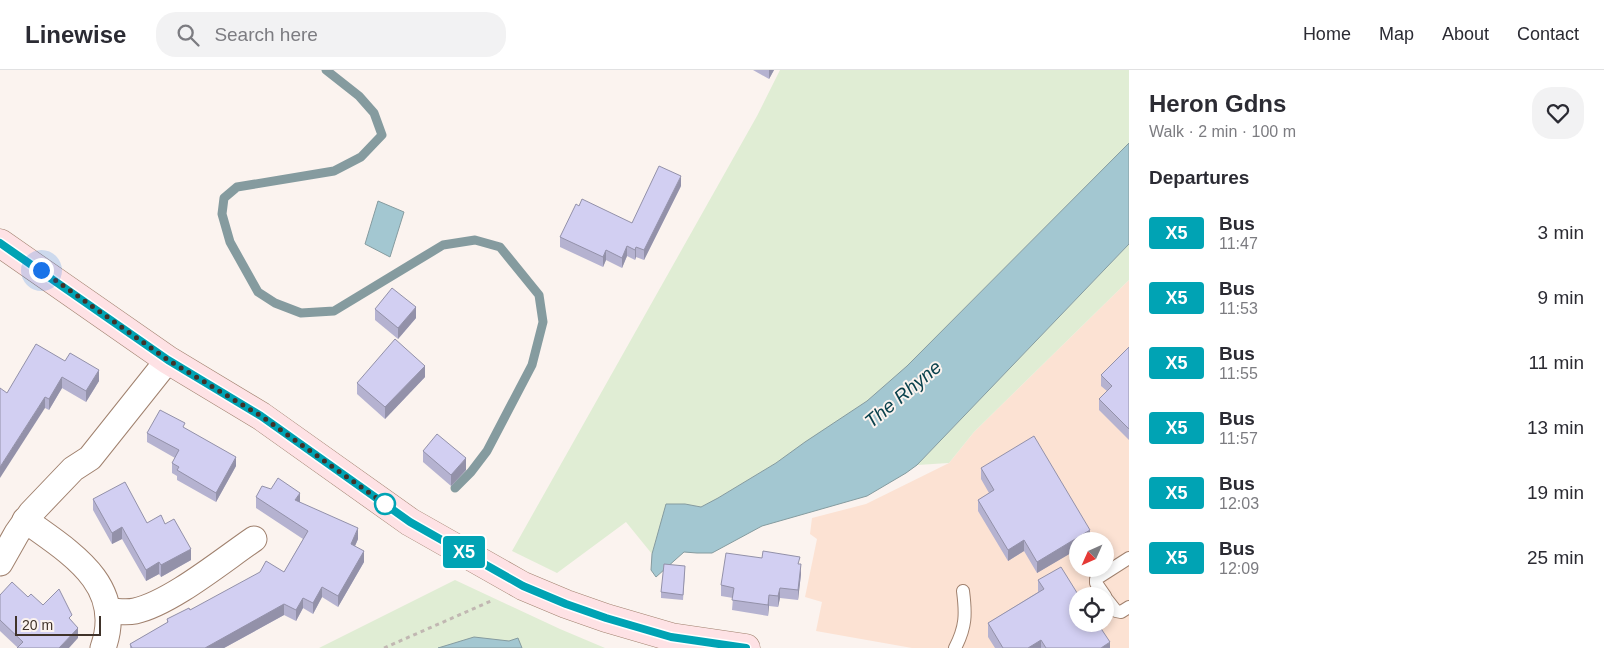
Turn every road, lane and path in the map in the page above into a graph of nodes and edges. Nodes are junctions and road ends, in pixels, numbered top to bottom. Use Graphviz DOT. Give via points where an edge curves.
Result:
graph roads {
  1 [pos="0,242"];
  2 [pos="168,360"];
  3 [pos="25,520"];
  4 [pos="254,539"];
  5 [pos="1129,558"];
  6 [pos="0,563"];
  7 [pos="523,586"];
  8 [pos="1099,587"];
  9 [pos="964,591"];
  10 [pos="1129,607"];
  11 [pos="1114,608"];
  12 [pos="108,611"];
  13 [pos="103,648"];
  14 [pos="384,648"];
  15 [pos="746,648"];
  16 [pos="955,648"];
  1 -- 2 [label="main road"];
  2 -- 3 [label="street" via="90,458 73,468"];
  2 -- 7 [label="main road" via="261,416 410,522"];
  3 -- 6 [label="street"];
  3 -- 12 [label="street" via="83,565 101,588"];
  4 -- 12 [label="street" via="154,604 135,611"];
  5 -- 8 [label="lane" via="1096,579"];
  7 -- 14 [label="path"];
  7 -- 15 [label="main road" via="606,618 671,637"];
  9 -- 16 [label="lane" via="965,622"];
  10 -- 11 [label="lane" via="1121,612"];
  12 -- 13 [label="street"];
}
